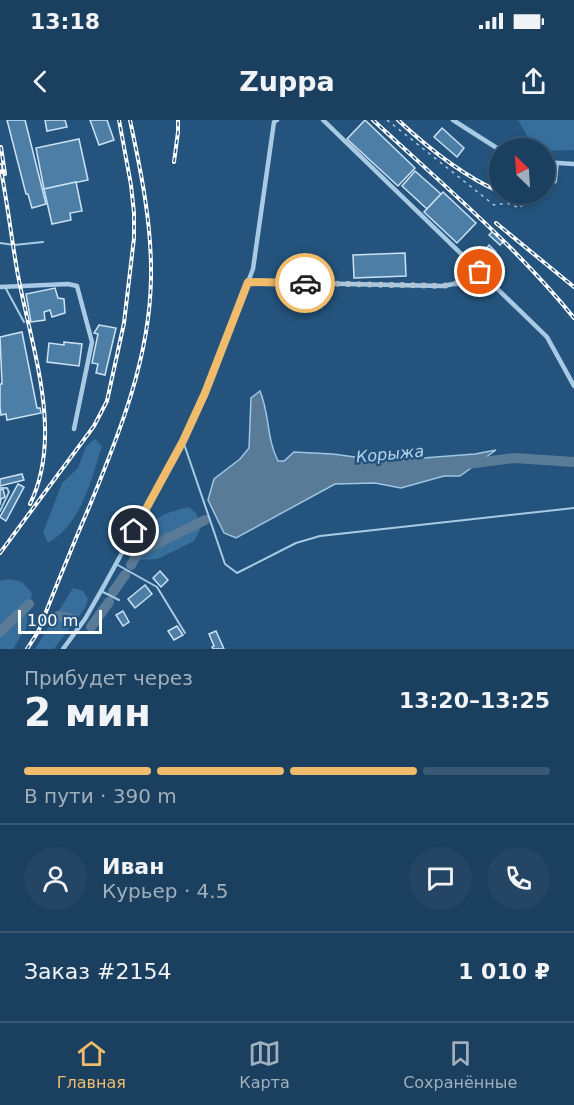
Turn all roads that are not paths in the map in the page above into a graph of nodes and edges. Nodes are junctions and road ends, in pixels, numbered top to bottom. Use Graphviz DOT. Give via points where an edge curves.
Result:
graph roads {
  1 [pos="323,120"];
  2 [pos="453,120"];
  3 [pos="275,121"];
  4 [pos="489,143"];
  5 [pos="555,163"];
  6 [pos="558,163"];
  7 [pos="574,164"];
  8 [pos="555,184"];
  9 [pos="525,204"];
  10 [pos="520,207"];
  11 [pos="43,242"];
  12 [pos="0,243"];
  13 [pos="480,272"];
  14 [pos="248,282"];
  15 [pos="2,287"];
  16 [pos="24,322"];
  17 [pos="574,386"];
  18 [pos="74,429"];
  19 [pos="183,441"];
  20 [pos="0,488"];
  21 [pos="574,508"];
  22 [pos="0,511"];
  23 [pos="116,564"];
  24 [pos="101,591"];
  25 [pos="119,600"];
  26 [pos="185,633"];
  27 [pos="63,649"];
  1 -- 13 [label="street"];
  2 -- 4 [label="street"];
  3 -- 14 [label="street"];
  5 -- 6 [label="street"];
  6 -- 7 [label="street"];
  6 -- 8 [label="lane"];
  9 -- 10 [label="lane"];
  11 -- 12 [label="lane"];
  13 -- 14 [label="street" via="474,280 443,286"];
  13 -- 17 [label="street" via="547,337"];
  14 -- 19 [label="street"];
  15 -- 16 [label="lane"];
  15 -- 18 [label="street" via="77,286 92,342"];
  19 -- 21 [label="lane" via="225,564 237,573 296,543 320,536"];
  19 -- 23 [label="street"];
  20 -- 22 [label="lane" via="9,492"];
  23 -- 24 [label="street"];
  23 -- 26 [label="lane" via="157,587"];
  24 -- 25 [label="lane"];
  24 -- 27 [label="street"];
}
